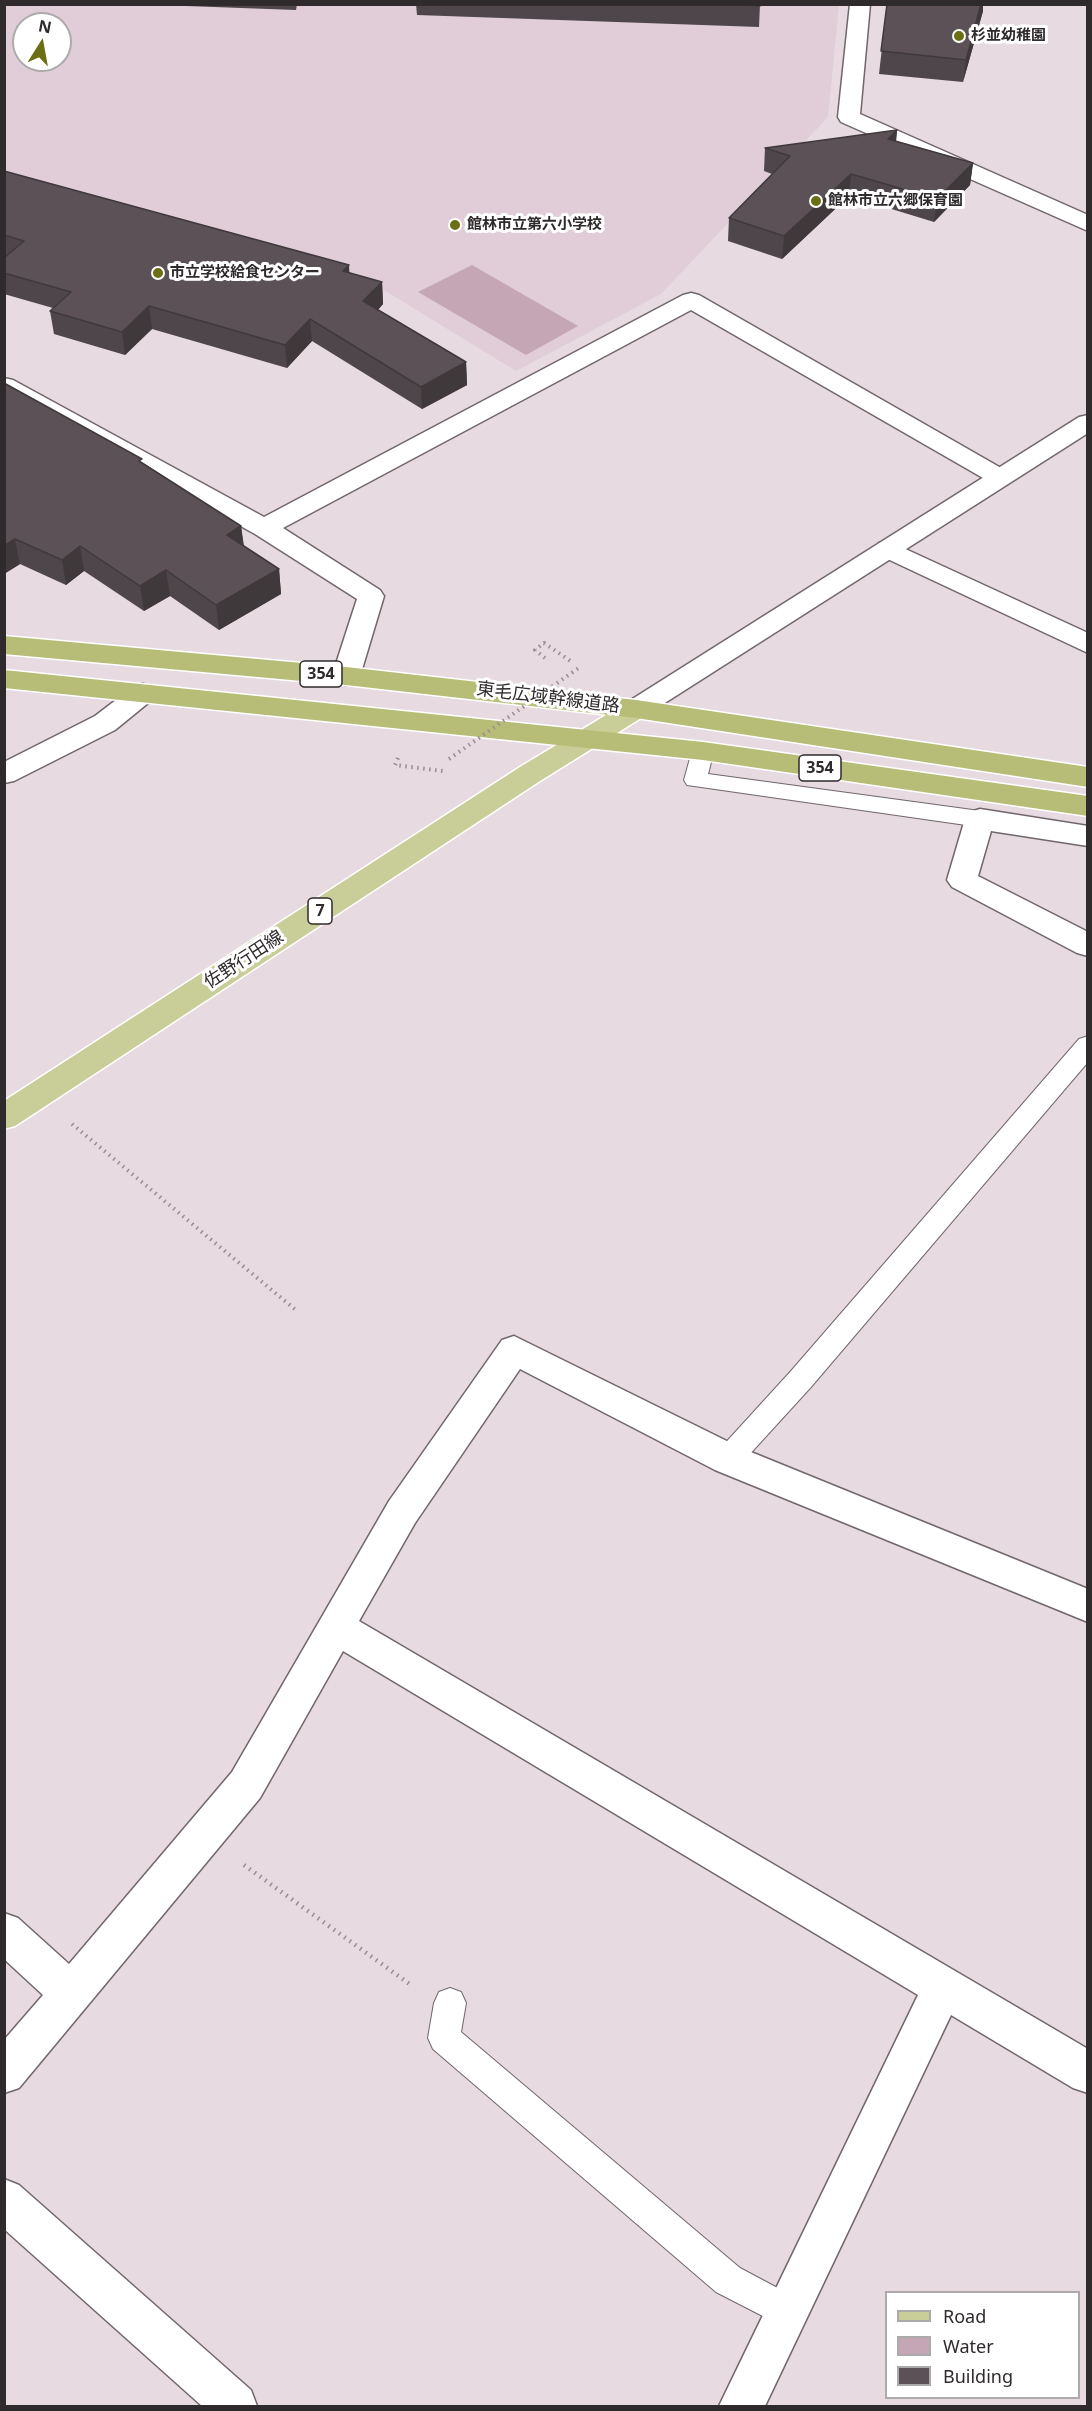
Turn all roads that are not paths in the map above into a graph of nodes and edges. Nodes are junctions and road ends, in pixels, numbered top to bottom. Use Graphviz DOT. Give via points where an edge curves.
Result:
graph roads {
  1 [pos="860,4"];
  2 [pos="1088,224"];
  3 [pos="4,385"];
  4 [pos="1088,422"];
  5 [pos="999,477"];
  6 [pos="264,528"];
  7 [pos="888,549"];
  8 [pos="1088,644"];
  9 [pos="4,645"];
  10 [pos="346,676"];
  11 [pos="4,679"];
  12 [pos="143,693"];
  13 [pos="636,709"];
  14 [pos="592,738"];
  15 [pos="702,751"];
  16 [pos="4,774"];
  17 [pos="1088,777"];
  18 [pos="1051,785"];
  19 [pos="1088,806"];
  20 [pos="980,819"];
  21 [pos="1088,836"];
  22 [pos="1088,945"];
  23 [pos="1088,1045"];
  24 [pos="4,1117"];
  25 [pos="728,1459"];
  26 [pos="1088,1606"];
  27 [pos="336,1627"];
  28 [pos="4,1932"];
  29 [pos="943,1987"];
  30 [pos="71,1993"];
  31 [pos="450,2003"];
  32 [pos="4,2073"];
  33 [pos="1088,2073"];
  34 [pos="4,2200"];
  35 [pos="788,2312"];
  36 [pos="235,2406"];
  37 [pos="742,2406"];
  1 -- 2 [label="street" via="849,117"];
  3 -- 6 [label="street"];
  4 -- 5 [label="street"];
  5 -- 6 [label="street" via="691,300"];
  5 -- 7 [label="street"];
  6 -- 10 [label="street" via="371,596"];
  7 -- 8 [label="street"];
  7 -- 13 [label="street"];
  9 -- 10 [label="highway, 東毛広域幹線道路 / 354"];
  10 -- 13 [label="highway, 東毛広域幹線道路 / 354"];
  11 -- 12 [label="highway, 東毛広域幹線道路 / 354"];
  12 -- 14 [label="highway, 東毛広域幹線道路 / 354"];
  12 -- 16 [label="street" via="105,723"];
  13 -- 14 [label="main road, 佐野行田線 / 7"];
  13 -- 18 [label="highway, 東毛広域幹線道路 / 354"];
  14 -- 15 [label="highway, 東毛広域幹線道路 / 354"];
  14 -- 24 [label="main road, 佐野行田線 / 7" via="520,780"];
  15 -- 18 [label="highway, 東毛広域幹線道路 / 354"];
  15 -- 20 [label="lane" via="695,780"];
  17 -- 18 [label="highway, 東毛広域幹線道路 / 354"];
  18 -- 19 [label="highway, 東毛広域幹線道路 / 354"];
  20 -- 21 [label="street"];
  20 -- 22 [label="street" via="962,880"];
  23 -- 25 [label="lane"];
  25 -- 26 [label="street"];
  25 -- 27 [label="street" via="514,1350 402,1512"];
  27 -- 29 [label="street"];
  27 -- 30 [label="street" via="246,1785"];
  28 -- 30 [label="street"];
  29 -- 33 [label="street"];
  29 -- 35 [label="street"];
  30 -- 32 [label="street"];
  31 -- 35 [label="lane" via="444,2037 728,2280"];
  34 -- 36 [label="street"];
  35 -- 37 [label="street"];
}
